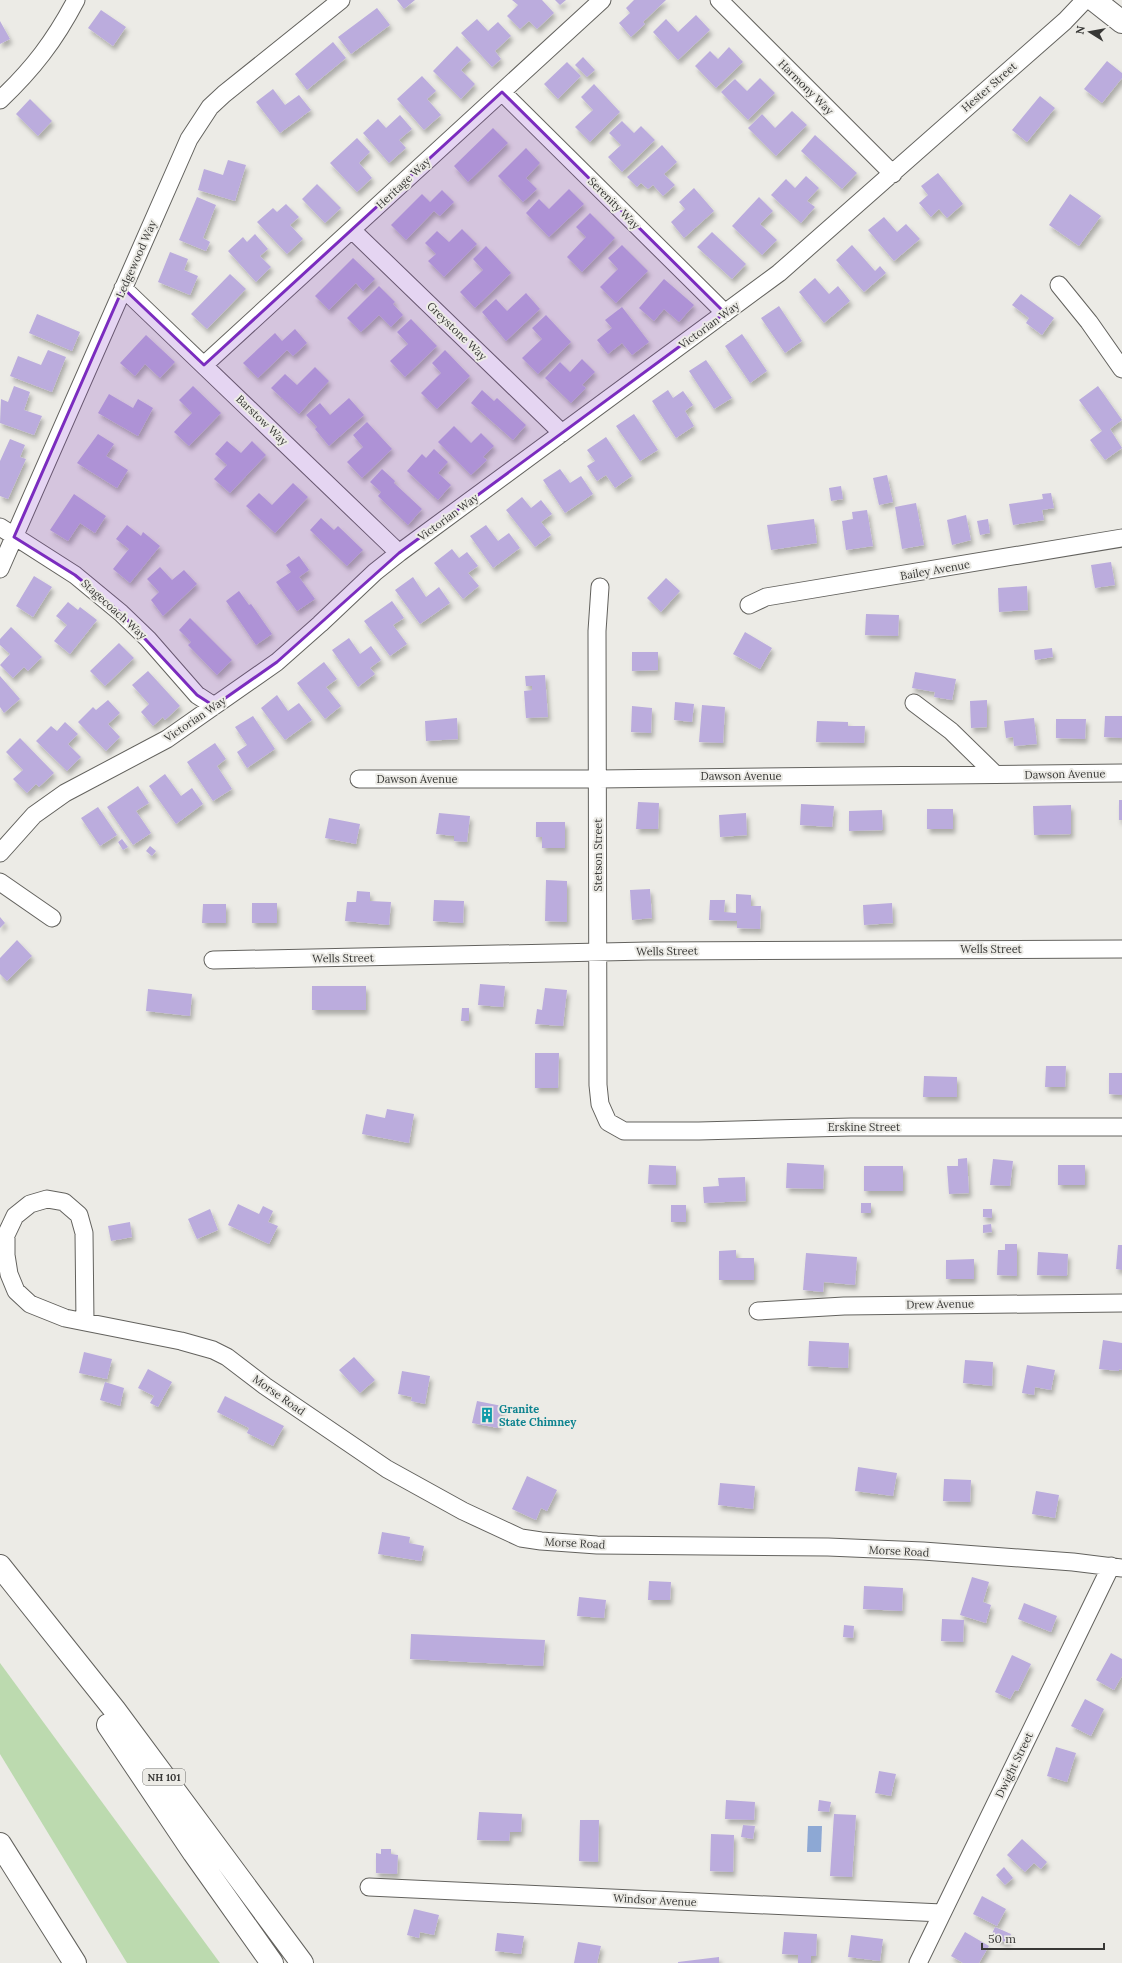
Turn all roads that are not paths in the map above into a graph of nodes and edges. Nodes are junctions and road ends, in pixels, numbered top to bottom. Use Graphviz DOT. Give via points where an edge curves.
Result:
graph roads {
  1 [pos="76,0"];
  2 [pos="341,0"];
  3 [pos="602,0"];
  4 [pos="718,0"];
  5 [pos="1085,0"];
  6 [pos="1094,0"];
  7 [pos="1122,22"];
  8 [pos="502,92"];
  9 [pos="0,100"];
  10 [pos="893,174"];
  11 [pos="352,230"];
  12 [pos="1059,285"];
  13 [pos="123,288"];
  14 [pos="725,314"];
  15 [pos="204,364"];
  16 [pos="1122,369"];
  17 [pos="562,432"];
  18 [pos="0,527"];
  19 [pos="14,537"];
  20 [pos="1122,538"];
  21 [pos="399,553"];
  22 [pos="0,569"];
  23 [pos="600,587"];
  24 [pos="749,605"];
  25 [pos="914,703"];
  26 [pos="214,706"];
  27 [pos="1122,773"];
  28 [pos="995,774"];
  29 [pos="359,778"];
  30 [pos="598,779"];
  31 [pos="0,853"];
  32 [pos="0,882"];
  33 [pos="52,918"];
  34 [pos="1122,949"];
  35 [pos="598,953"];
  36 [pos="212,960"];
  37 [pos="608,1122"];
  38 [pos="1122,1127"];
  39 [pos="1122,1303"];
  40 [pos="758,1311"];
  41 [pos="85,1322"];
  42 [pos="0,1566"];
  43 [pos="1116,1567"];
  44 [pos="21,1594"];
  45 [pos="0,1844"];
  46 [pos="369,1888"];
  47 [pos="942,1913"];
  48 [pos="75,1963"];
  49 [pos="272,1963"];
  50 [pos="302,1963"];
  51 [pos="918,1963"];
  1 -- 9 [label="street" via="47,49 23,78"];
  2 -- 13 [label="street, Ledgewood Way" via="210,107 189,139"];
  3 -- 8 [label="street, Heritage Way"];
  4 -- 10 [label="street, Harmony Way"];
  5 -- 10 [label="street, Hester Street" via="1065,21"];
  6 -- 7 [label="main road"];
  8 -- 11 [label="street, Heritage Way"];
  8 -- 14 [label="street, Serenity Way"];
  10 -- 14 [label="street, Victorian Way" via="806,251"];
  11 -- 15 [label="street, Heritage Way"];
  11 -- 17 [label="street, Greystone Way"];
  12 -- 16 [label="street"];
  13 -- 15 [label="street, Barstow Way"];
  13 -- 19 [label="street, Ledgewood Way"];
  14 -- 17 [label="street, Victorian Way"];
  15 -- 21 [label="street, Barstow Way"];
  17 -- 21 [label="street, Victorian Way"];
  18 -- 19 [label="street, Stagecoach Way"];
  19 -- 22 [label="street, Ledgewood Way"];
  19 -- 26 [label="street, Stagecoach Way" via="75,575 121,613 148,639 197,695"];
  20 -- 24 [label="street, Bailey Avenue" via="766,596"];
  21 -- 26 [label="street, Victorian Way" via="276,662"];
  23 -- 30 [label="street, Stetson Street" via="597,631"];
  25 -- 28 [label="street" via="951,731"];
  26 -- 31 [label="street, Victorian Way" via="167,739 65,793 34,815"];
  27 -- 28 [label="street, Dawson Avenue"];
  28 -- 30 [label="street, Dawson Avenue"];
  29 -- 30 [label="street, Dawson Avenue"];
  30 -- 35 [label="street, Stetson Street"];
  32 -- 33 [label="street"];
  34 -- 35 [label="street, Wells Street" via="656,950"];
  35 -- 36 [label="street, Wells Street"];
  35 -- 37 [label="street, Stetson Street" via="598,1085 600,1104"];
  37 -- 38 [label="street, Erskine Street" via="624,1131 851,1127"];
  39 -- 40 [label="street, Drew Avenue" via="844,1306"];
  41 -- 41 [label="street, Morse Road" via="47,1312 30,1304 16,1291 9,1274 6,1235 15,1216 30,1204 47,1199 64,1202 78,1215 84,1233"];
  41 -- 43 [label="street, Morse Road" via="213,1350 227,1357 387,1469 521,1538 597,1545 820,1547 923,1551"];
  42 -- 44 [label="main road, NH 101"];
  43 -- 47 [label="street, Dwight Street"];
  44 -- 49 [label="main road" via="194,1853"];
  44 -- 50 [label="main road, NH 101" via="114,1709"];
  45 -- 48 [label="main road"];
  46 -- 47 [label="street, Windsor Avenue"];
  47 -- 51 [label="street, Dwight Street"];
}
